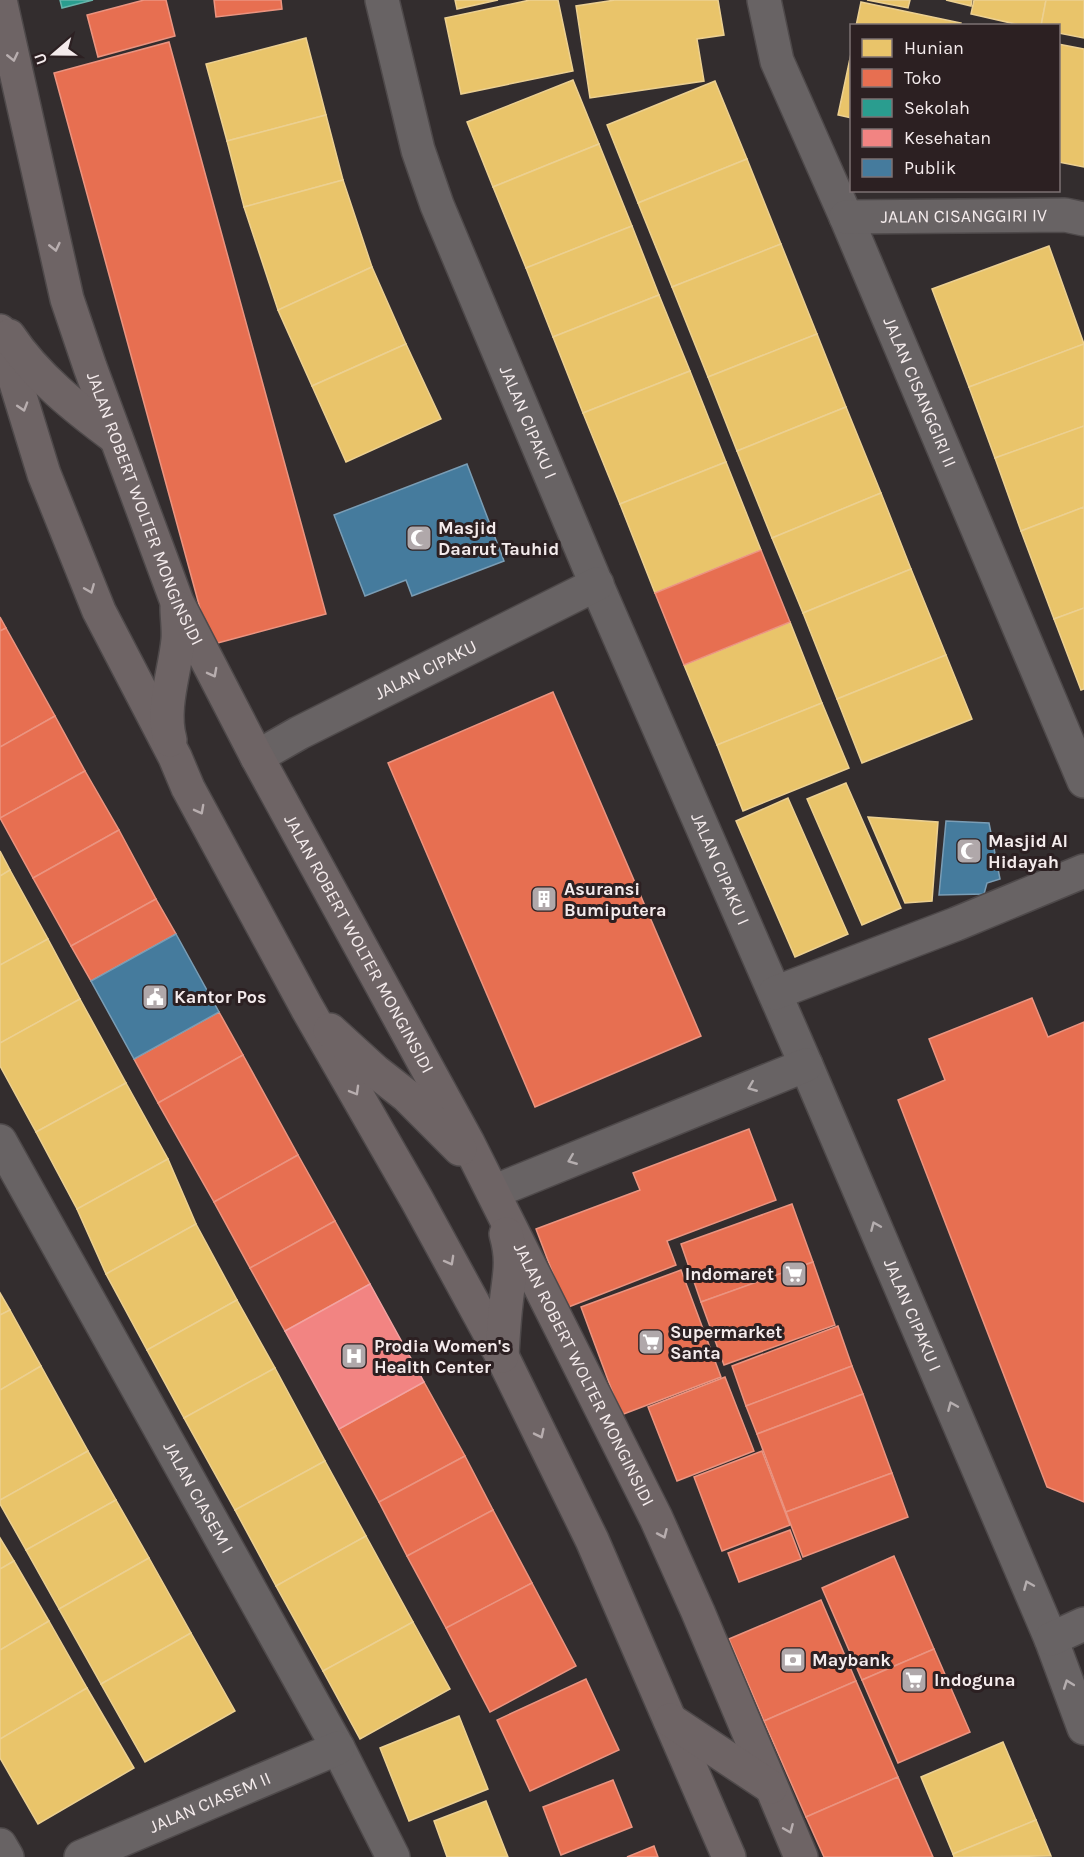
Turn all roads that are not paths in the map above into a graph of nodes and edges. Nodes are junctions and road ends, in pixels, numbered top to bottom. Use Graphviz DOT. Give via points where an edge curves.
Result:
graph roads {
  1 [pos="0,0"];
  2 [pos="382,0"];
  3 [pos="764,0"];
  4 [pos="846,217"];
  5 [pos="1084,219"];
  6 [pos="0,320"];
  7 [pos="0,330"];
  8 [pos="116,438"];
  9 [pos="597,584"];
  10 [pos="177,602"];
  11 [pos="175,757"];
  12 [pos="257,757"];
  13 [pos="1084,781"];
  14 [pos="1084,871"];
  15 [pos="775,993"];
  16 [pos="307,1008"];
  17 [pos="806,1065"];
  18 [pos="0,1141"];
  19 [pos="487,1181"];
  20 [pos="502,1356"];
  21 [pos="1084,1624"];
  22 [pos="1051,1639"];
  23 [pos="732,1692"];
  24 [pos="670,1720"];
  25 [pos="1084,1728"];
  26 [pos="338,1748"];
  27 [pos="719,1752"];
  28 [pos="771,1787"];
  29 [pos="710,1812"];
  30 [pos="0,1845"];
  31 [pos="7,1857"];
  32 [pos="81,1857"];
  33 [pos="393,1857"];
  34 [pos="729,1857"];
  35 [pos="801,1857"];
  1 -- 8 [label="main road, JALAN ROBERT WOLTER MONGINSIDI, one-way" via="67,299"];
  2 -- 9 [label="street, JALAN CIPAKU I" via="418,150 437,205"];
  3 -- 4 [label="street, JALAN CISANGGIRI II" via="777,61"];
  4 -- 5 [label="street, JALAN CISANGGIRI IV" via="1065,215"];
  4 -- 13 [label="street, JALAN CISANGGIRI II"];
  6 -- 8 [label="main road" via="35,369"];
  7 -- 11 [label="main road, one-way" via="44,474 99,611"];
  8 -- 10 [label="main road, JALAN ROBERT WOLTER MONGINSIDI"];
  9 -- 12 [label="street, JALAN CIPAKU"];
  9 -- 15 [label="street, JALAN CIPAKU I"];
  10 -- 11 [label="main road" via="178,639 167,730"];
  10 -- 12 [label="main road, JALAN ROBERT WOLTER MONGINSIDI, one-way"];
  11 -- 16 [label="main road, one-way"];
  12 -- 19 [label="main road, JALAN ROBERT WOLTER MONGINSIDI"];
  14 -- 15 [label="street"];
  15 -- 17 [label="street, JALAN CIPAKU I"];
  16 -- 19 [label="main road" via="407,1096"];
  16 -- 20 [label="main road, one-way"];
  17 -- 19 [label="street, one-way"];
  22 -- 17 [label="street, JALAN CIPAKU I, one-way"];
  18 -- 26 [label="street, JALAN CIASEM I"];
  19 -- 20 [label="main road" via="511,1252"];
  19 -- 23 [label="main road, JALAN ROBERT WOLTER MONGINSIDI, one-way" via="656,1518"];
  20 -- 24 [label="main road, one-way" via="592,1540"];
  21 -- 22 [label="street"];
  25 -- 22 [label="street, JALAN CIPAKU I, one-way"];
  23 -- 27 [label="main road"];
  23 -- 28 [label="main road, JALAN ROBERT WOLTER MONGINSIDI"];
  24 -- 27 [label="main road"];
  24 -- 29 [label="main road"];
  26 -- 32 [label="street, JALAN CIASEM II"];
  26 -- 33 [label="street, JALAN CIASEM I"];
  27 -- 28 [label="main road"];
  27 -- 29 [label="main road"];
  28 -- 35 [label="main road, JALAN ROBERT WOLTER MONGINSIDI, one-way"];
  29 -- 34 [label="main road"];
  30 -- 31 [label="street"];
}
